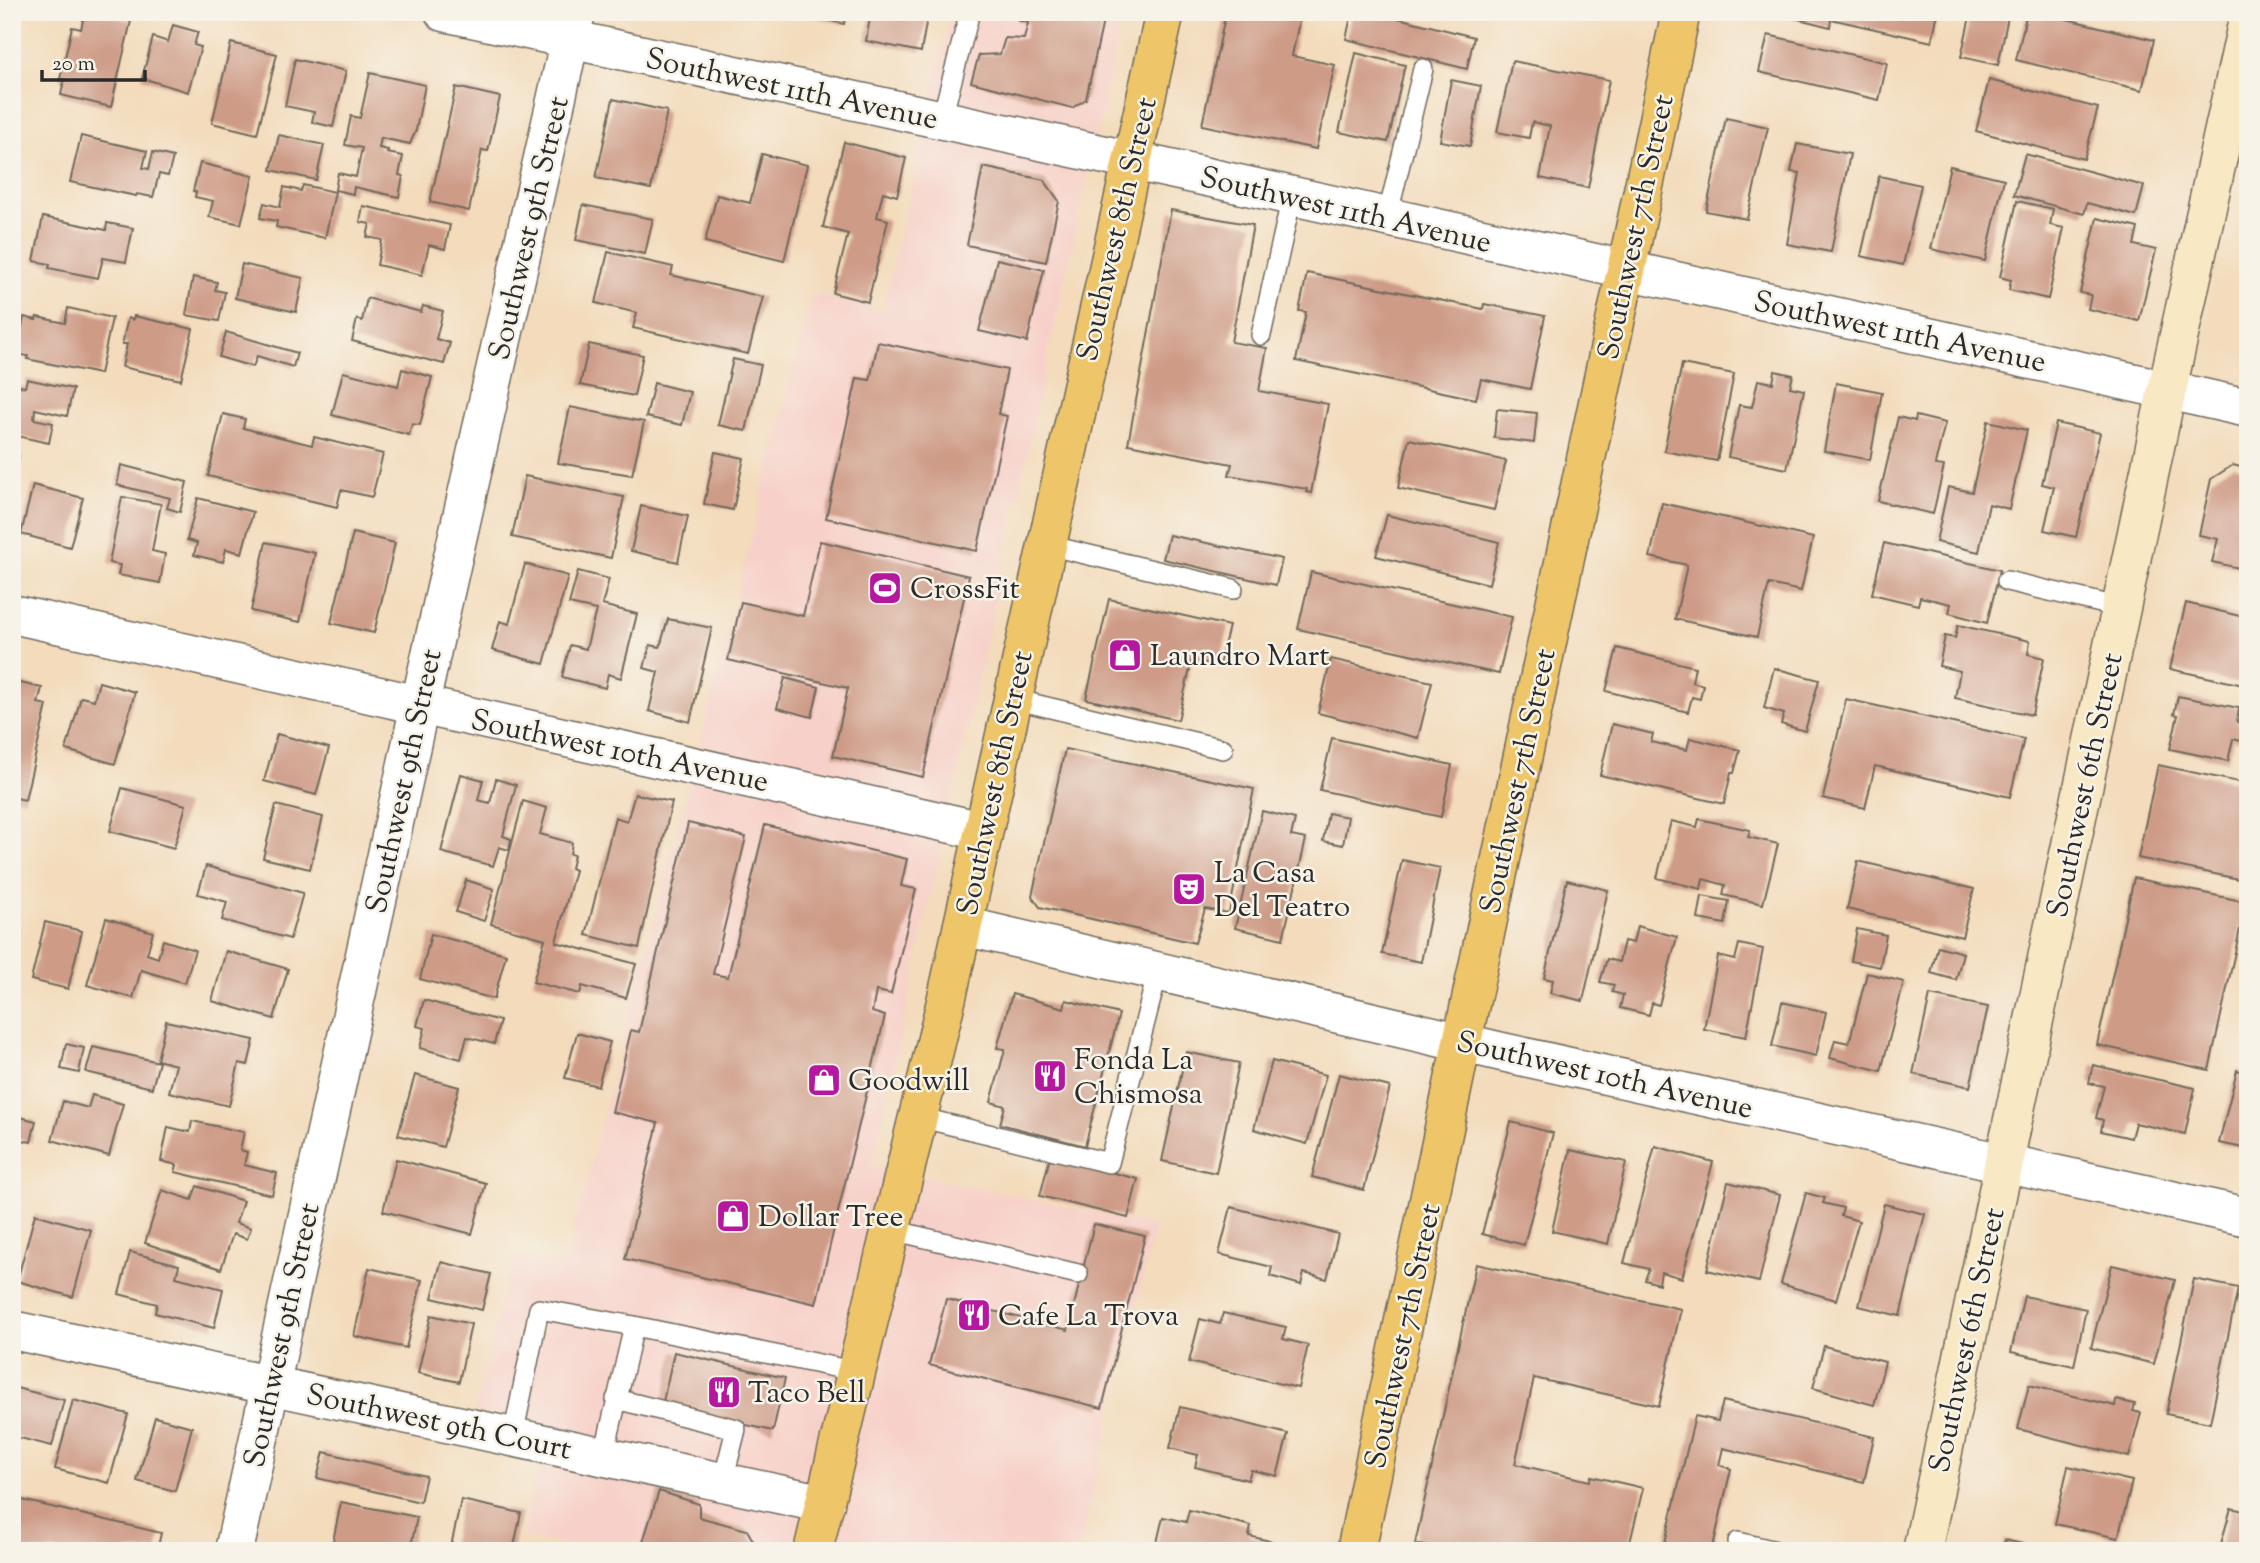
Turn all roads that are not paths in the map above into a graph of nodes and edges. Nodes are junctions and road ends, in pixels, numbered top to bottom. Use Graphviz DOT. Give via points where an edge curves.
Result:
graph roads {
  1 [pos="444,12"];
  2 [pos="970,12"];
  3 [pos="1165,12"];
  4 [pos="1681,12"];
  5 [pos="2248,20"];
  6 [pos="573,26"];
  7 [pos="1423,69"];
  8 [pos="941,121"];
  9 [pos="1133,161"];
  10 [pos="1292,196"];
  11 [pos="1387,218"];
  12 [pos="1626,271"];
  13 [pos="1261,335"];
  14 [pos="2167,390"];
  15 [pos="2248,408"];
  16 [pos="1047,545"];
  17 [pos="2007,582"];
  18 [pos="1233,589"];
  19 [pos="2122,608"];
  20 [pos="12,614"];
  21 [pos="1013,699"];
  22 [pos="420,706"];
  23 [pos="1223,749"];
  24 [pos="983,831"];
  25 [pos="963,926"];
  26 [pos="1158,971"];
  27 [pos="1462,1042"];
  28 [pos="918,1117"];
  29 [pos="2004,1163"];
  30 [pos="2248,1217"];
  31 [pos="892,1230"];
  32 [pos="1078,1274"];
  33 [pos="634,1326"];
  34 [pos="12,1330"];
  35 [pos="858,1372"];
  36 [pos="270,1386"];
  37 [pos="616,1399"];
  38 [pos="513,1436"];
  39 [pos="604,1455"];
  40 [pos="723,1481"];
  41 [pos="825,1503"];
  42 [pos="1738,1542"];
  43 [pos="234,1551"];
  44 [pos="813,1551"];
  45 [pos="1356,1551"];
  46 [pos="1776,1551"];
  47 [pos="1922,1551"];
  1 -- 6 [label="street, Southwest 11th Avenue"];
  2 -- 8 [label="lane"];
  3 -- 9 [label="main road, Southwest 8th Street"];
  4 -- 12 [label="main road, Southwest 7th Street"];
  5 -- 14 [label="street, Southwest 6th Street"];
  6 -- 8 [label="street, Southwest 11th Avenue"];
  6 -- 22 [label="street, Southwest 9th Street"];
  7 -- 11 [label="lane"];
  8 -- 9 [label="street, Southwest 11th Avenue"];
  9 -- 10 [label="street, Southwest 11th Avenue"];
  9 -- 16 [label="main road, Southwest 8th Street"];
  10 -- 11 [label="street, Southwest 11th Avenue"];
  10 -- 13 [label="lane"];
  11 -- 12 [label="street, Southwest 11th Avenue"];
  12 -- 14 [label="street, Southwest 11th Avenue"];
  12 -- 27 [label="main road, Southwest 7th Street"];
  14 -- 15 [label="street, Southwest 11th Avenue"];
  14 -- 19 [label="street, Southwest 6th Street"];
  16 -- 18 [label="lane"];
  16 -- 21 [label="main road, Southwest 8th Street"];
  17 -- 19 [label="lane"];
  19 -- 29 [label="street, Southwest 6th Street"];
  20 -- 22 [label="street, Southwest 10th Avenue"];
  21 -- 23 [label="lane"];
  21 -- 24 [label="main road, Southwest 8th Street"];
  22 -- 24 [label="street, Southwest 10th Avenue"];
  22 -- 36 [label="street, Southwest 9th Street"];
  24 -- 25 [label="main road, Southwest 8th Street"];
  25 -- 26 [label="street, Southwest 10th Avenue"];
  25 -- 28 [label="main road, Southwest 8th Street"];
  26 -- 27 [label="street, Southwest 10th Avenue"];
  26 -- 28 [label="lane" via="1109,1163"];
  27 -- 29 [label="street, Southwest 10th Avenue"];
  27 -- 45 [label="main road, Southwest 7th Street"];
  28 -- 31 [label="main road, Southwest 8th Street"];
  29 -- 30 [label="street, Southwest 10th Avenue"];
  29 -- 47 [label="street, Southwest 6th Street"];
  31 -- 32 [label="lane"];
  31 -- 35 [label="main road, Southwest 8th Street"];
  33 -- 35 [label="lane"];
  33 -- 37 [label="lane"];
  33 -- 38 [label="lane" via="539,1309"];
  34 -- 36 [label="street, Southwest 9th Court"];
  35 -- 41 [label="main road, Southwest 8th Street"];
  36 -- 38 [label="street, Southwest 9th Court"];
  36 -- 43 [label="street, Southwest 9th Street"];
  37 -- 39 [label="lane"];
  37 -- 40 [label="lane" via="736,1429"];
  38 -- 39 [label="street, Southwest 9th Court"];
  39 -- 40 [label="street, Southwest 9th Court"];
  40 -- 41 [label="street, Southwest 9th Court"];
  41 -- 44 [label="main road, Southwest 8th Street"];
  42 -- 46 [label="lane"];
}
